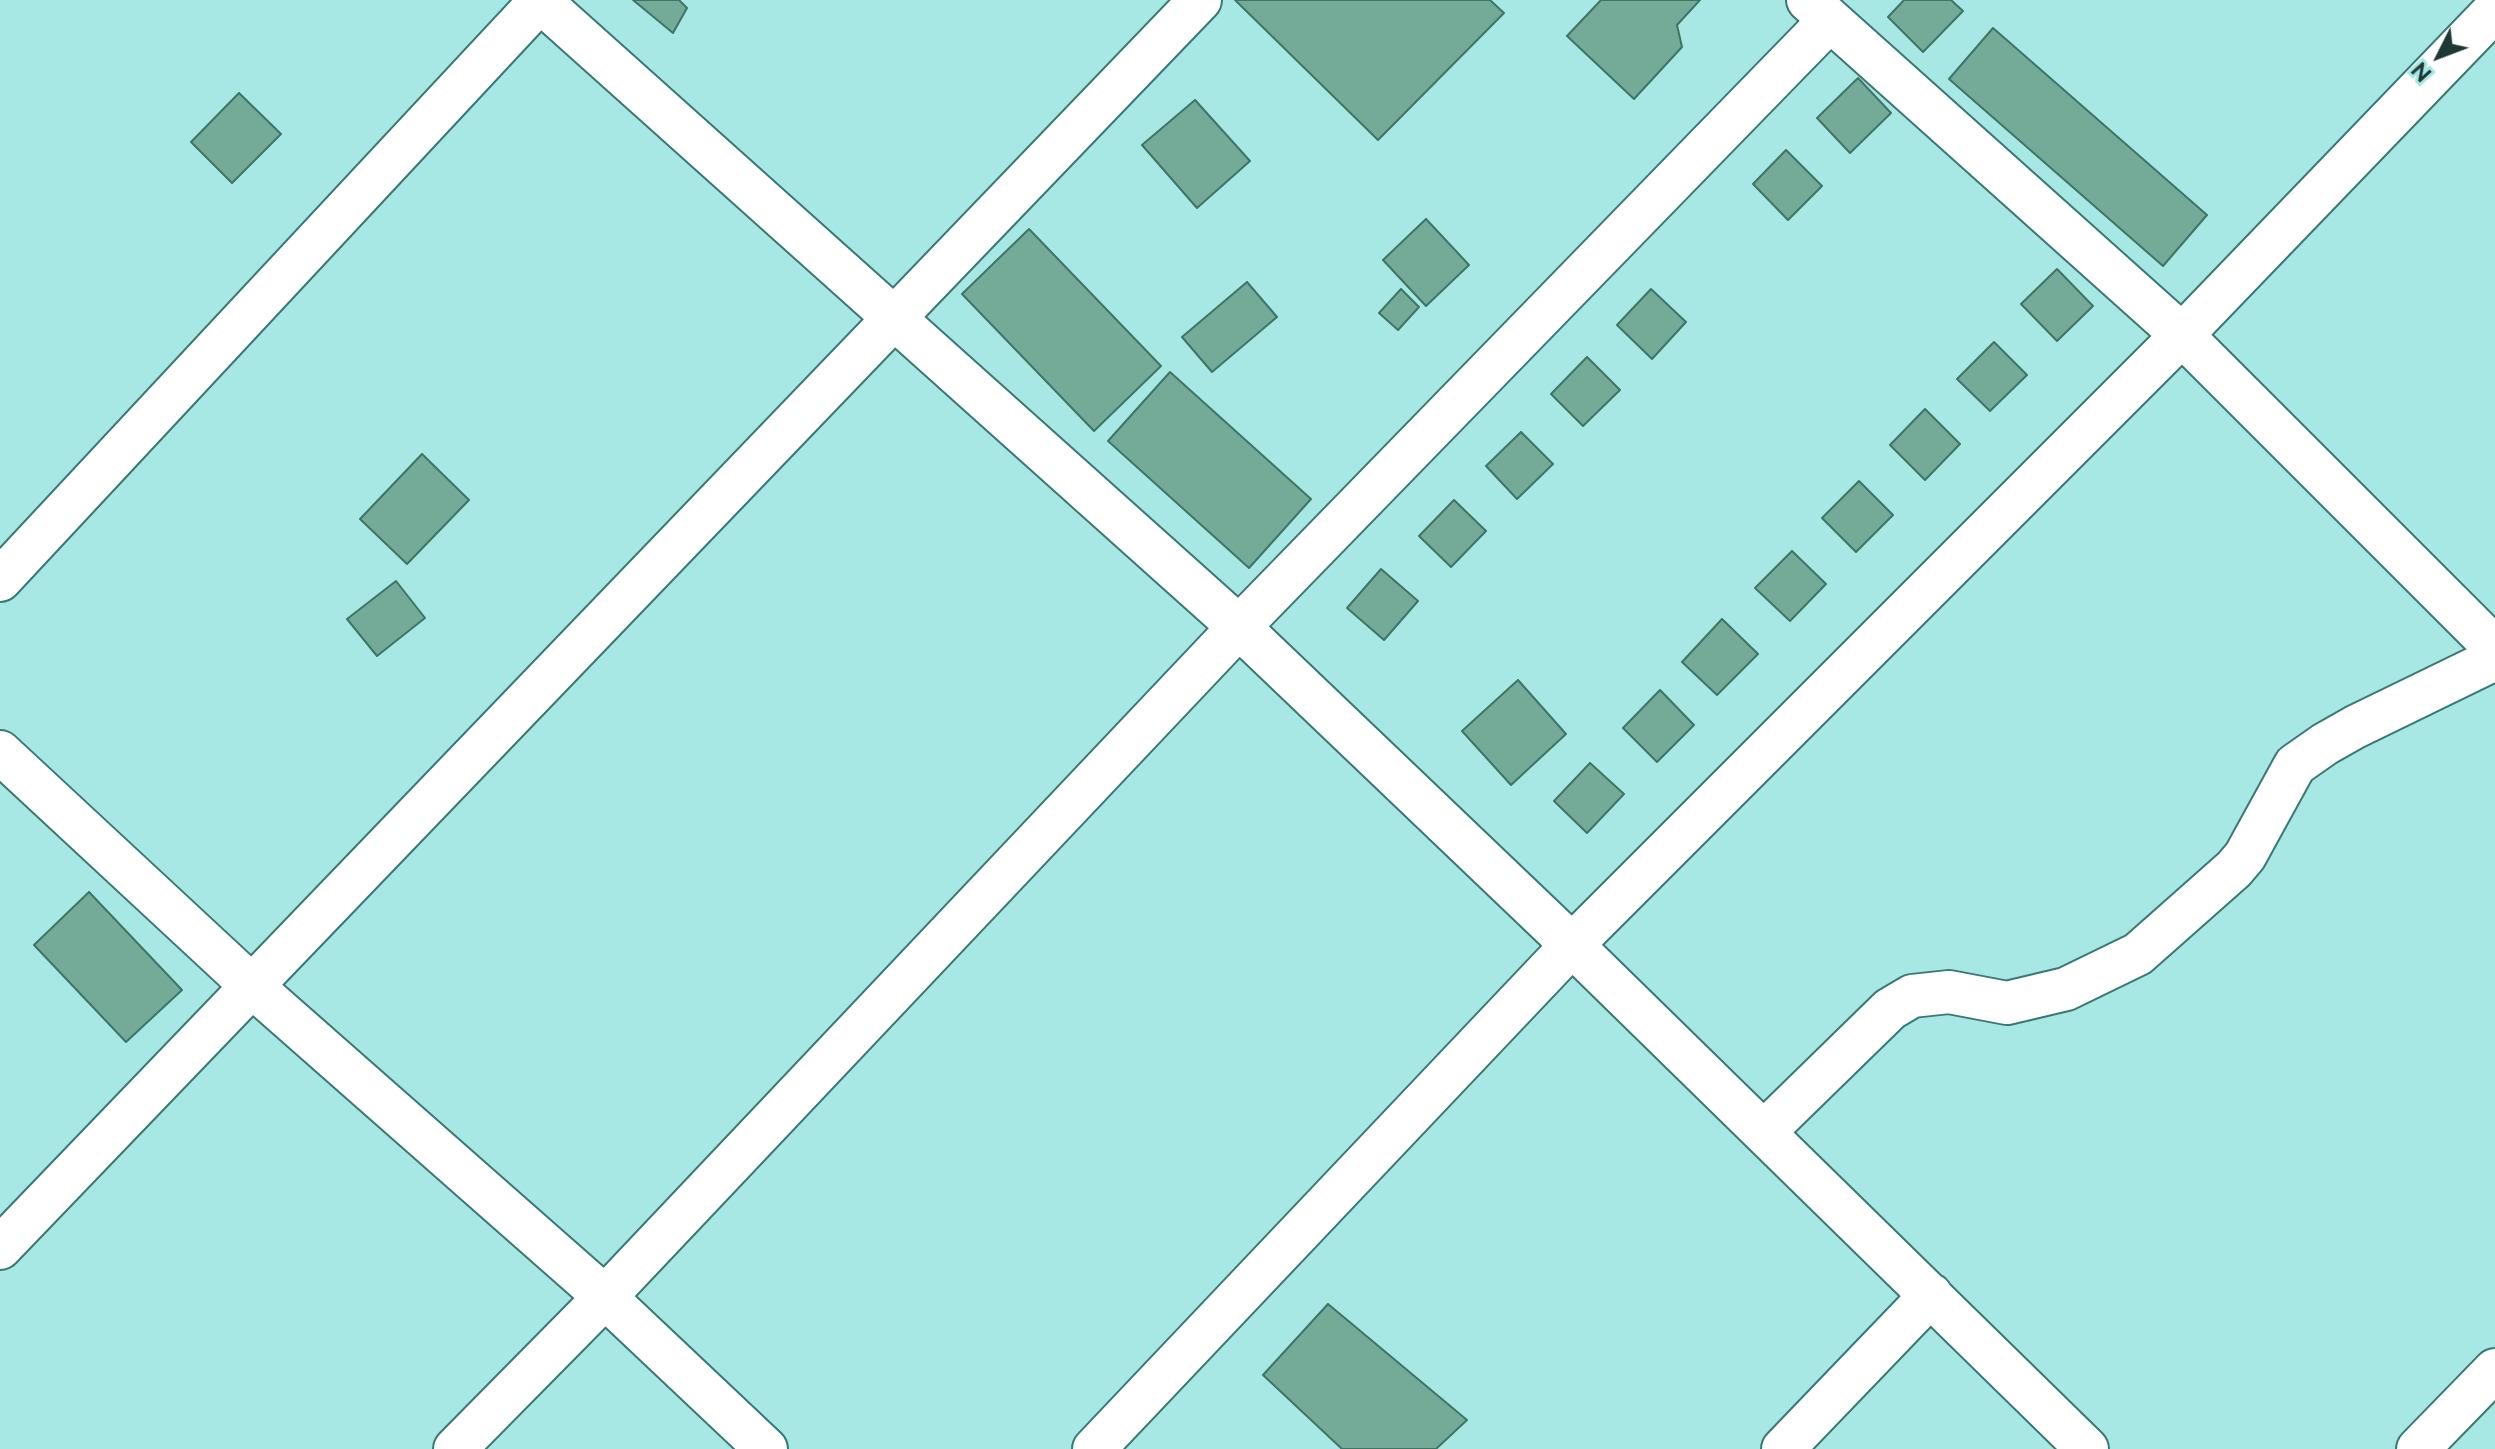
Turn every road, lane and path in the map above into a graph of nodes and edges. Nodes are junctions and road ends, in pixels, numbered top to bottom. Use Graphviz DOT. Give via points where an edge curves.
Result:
graph roads {
  1 [pos="540,0"];
  2 [pos="1200,0"];
  3 [pos="1819,10"];
  4 [pos="2495,10"];
  5 [pos="896,317"];
  6 [pos="2182,335"];
  7 [pos="0,580"];
  8 [pos="1239,627"];
  9 [pos="2495,648"];
  10 [pos="2495,659"];
  11 [pos="0,752"];
  12 [pos="1572,945"];
  13 [pos="253,987"];
  14 [pos="1764,1132"];
  15 [pos="0,1248"];
  16 [pos="1931,1295"];
  17 [pos="605,1297"];
  18 [pos="2495,1370"];
  19 [pos="455,1449"];
  20 [pos="766,1449"];
  21 [pos="1094,1449"];
  22 [pos="1783,1449"];
  23 [pos="2087,1449"];
  24 [pos="2418,1449"];
  1 -- 5 [label="street"];
  1 -- 7 [label="street"];
  2 -- 5 [label="street"];
  3 -- 6 [label="street"];
  3 -- 8 [label="street"];
  4 -- 6 [label="street"];
  5 -- 8 [label="street"];
  5 -- 13 [label="street"];
  6 -- 9 [label="street"];
  6 -- 12 [label="street"];
  8 -- 12 [label="street"];
  8 -- 17 [label="street"];
  10 -- 14 [label="street" via="2355,727 2295,765 2245,856 2138,954 2066,989 2007,1003 1949,992 1912,996 1890,1009"];
  11 -- 13 [label="street"];
  12 -- 14 [label="street"];
  12 -- 21 [label="street"];
  13 -- 15 [label="street"];
  13 -- 17 [label="street"];
  14 -- 16 [label="street"];
  16 -- 22 [label="street"];
  16 -- 23 [label="street"];
  17 -- 19 [label="street"];
  17 -- 20 [label="street"];
  18 -- 24 [label="street"];
}
